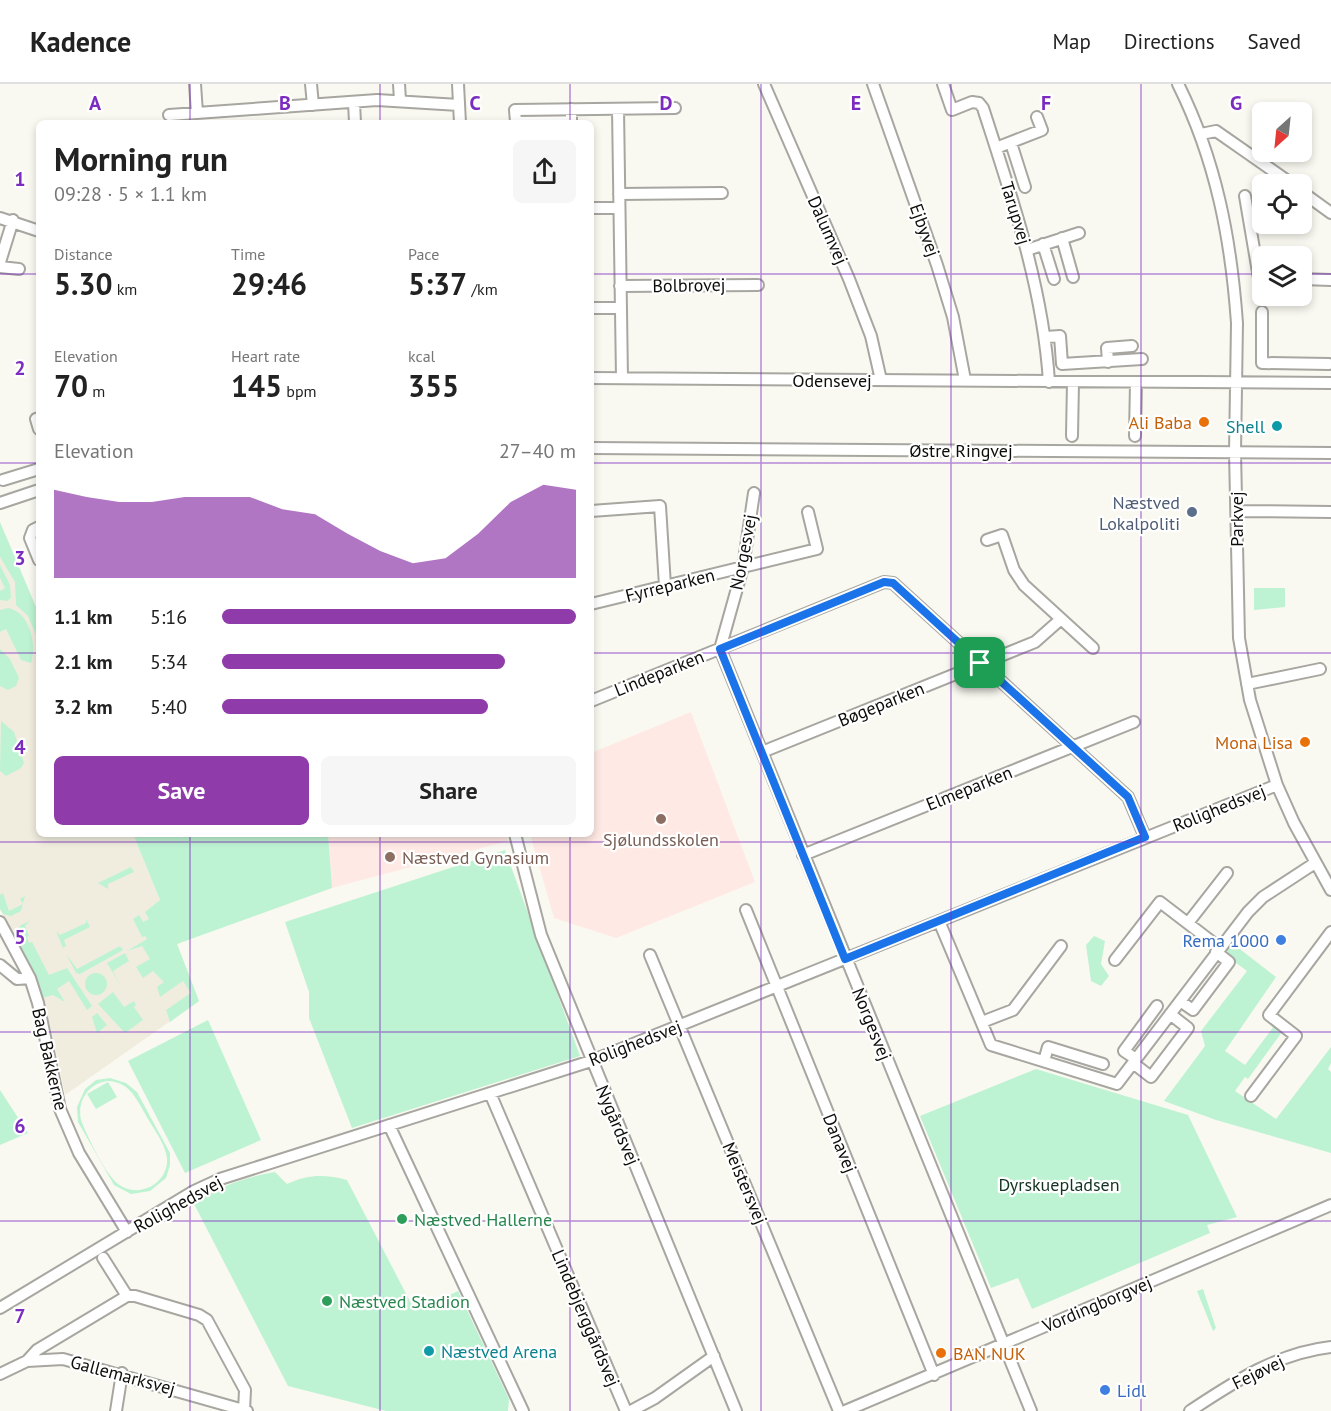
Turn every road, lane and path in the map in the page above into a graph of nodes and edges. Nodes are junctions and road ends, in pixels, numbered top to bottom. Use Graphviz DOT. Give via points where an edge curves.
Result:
graph roads {
  1 [pos="195,84"];
  2 [pos="311,84"];
  3 [pos="399,84"];
  4 [pos="458,84"];
  5 [pos="764,84"];
  6 [pos="873,84"];
  7 [pos="943,84"];
  8 [pos="1178,84"];
  9 [pos="400,100"];
  10 [pos="354,102"];
  11 [pos="313,105"];
  12 [pos="459,105"];
  13 [pos="675,108"];
  14 [pos="571,109"];
  15 [pos="618,109"];
  16 [pos="197,113"];
  17 [pos="169,115"];
  18 [pos="1037,117"];
  19 [pos="181,119"];
  20 [pos="355,120"];
  21 [pos="460,120"];
  22 [pos="516,120"];
  23 [pos="572,120"];
  24 [pos="1201,134"];
  25 [pos="1011,143"];
  26 [pos="996,148"];
  27 [pos="1278,174"];
  28 [pos="1025,187"];
  29 [pos="722,193"];
  30 [pos="619,194"];
  31 [pos="1245,196"];
  32 [pos="1312,199"];
  33 [pos="594,208"];
  34 [pos="620,208"];
  35 [pos="1331,213"];
  36 [pos="0,218"];
  37 [pos="13,220"];
  38 [pos="36,230"];
  39 [pos="1079,233"];
  40 [pos="1062,238"];
  41 [pos="1042,244"];
  42 [pos="1254,246"];
  43 [pos="1027,250"];
  44 [pos="0,261"];
  45 [pos="0,267"];
  46 [pos="19,269"];
  47 [pos="1073,277"];
  48 [pos="1054,279"];
  49 [pos="1312,279"];
  50 [pos="1331,280"];
  51 [pos="758,285"];
  52 [pos="620,286"];
  53 [pos="621,308"];
  54 [pos="594,309"];
  55 [pos="1262,312"];
  56 [pos="1046,337"];
  57 [pos="1132,346"];
  58 [pos="1142,359"];
  59 [pos="1108,362"];
  60 [pos="1298,364"];
  61 [pos="1329,364"];
  62 [pos="594,378"];
  63 [pos="622,378"];
  64 [pos="881,380"];
  65 [pos="965,380"];
  66 [pos="1049,382"];
  67 [pos="1072,382"];
  68 [pos="1136,382"];
  69 [pos="1237,382"];
  70 [pos="1297,383"];
  71 [pos="1331,383"];
  72 [pos="1072,435"];
  73 [pos="1135,436"];
  74 [pos="594,448"];
  75 [pos="1235,452"];
  76 [pos="1331,453"];
  77 [pos="36,470"];
  78 [pos="3,480"];
  79 [pos="36,491"];
  80 [pos="754,493"];
  81 [pos="0,503"];
  82 [pos="594,511"];
  83 [pos="1237,511"];
  84 [pos="808,512"];
  85 [pos="1312,512"];
  86 [pos="1331,512"];
  87 [pos="1311,524"];
  88 [pos="36,528"];
  89 [pos="987,540"];
  90 [pos="36,553"];
  91 [pos="743,567"];
  92 [pos="665,586"];
  93 [pos="594,603"];
  94 [pos="1061,619"];
  95 [pos="1093,648"];
  96 [pos="720,649"];
  97 [pos="980,663"];
  98 [pos="1320,669"];
  99 [pos="1247,684"];
  100 [pos="594,700"];
  101 [pos="1134,722"];
  102 [pos="1072,746"];
  103 [pos="762,752"];
  104 [pos="1277,785"];
  105 [pos="516,837"];
  106 [pos="1145,837"];
  107 [pos="803,855"];
  108 [pos="1315,863"];
  109 [pos="1227,873"];
  110 [pos="1331,890"];
  111 [pos="746,910"];
  112 [pos="939,921"];
  113 [pos="0,922"];
  114 [pos="1188,923"];
  115 [pos="1331,932"];
  116 [pos="1061,946"];
  117 [pos="1218,950"];
  118 [pos="650,955"];
  119 [pos="845,959"];
  120 [pos="1115,960"];
  121 [pos="0,965"];
  122 [pos="30,978"];
  123 [pos="776,987"];
  124 [pos="1180,1000"];
  125 [pos="1157,1006"];
  126 [pos="1170,1014"];
  127 [pos="982,1022"];
  128 [pos="680,1025"];
  129 [pos="591,1061"];
  130 [pos="1044,1061"];
  131 [pos="1134,1061"];
  132 [pos="1103,1064"];
  133 [pos="490,1093"];
  134 [pos="1251,1096"];
  135 [pos="389,1125"];
  136 [pos="1331,1205"];
  137 [pos="127,1232"];
  138 [pos="103,1257"];
  139 [pos="127,1296"];
  140 [pos="0,1308"];
  141 [pos="56,1339"];
  142 [pos="1003,1346"];
  143 [pos="1331,1347"];
  144 [pos="714,1356"];
  145 [pos="63,1359"];
  146 [pos="27,1361"];
  147 [pos="122,1373"];
  148 [pos="0,1374"];
  149 [pos="934,1375"];
  150 [pos="860,1408"];
  151 [pos="116,1411"];
  152 [pos="245,1411"];
  153 [pos="523,1411"];
  154 [pos="626,1411"];
  155 [pos="631,1411"];
  156 [pos="736,1411"];
  157 [pos="840,1411"];
  158 [pos="845,1411"];
  159 [pos="1031,1411"];
  160 [pos="1190,1411"];
  1 -- 16 [label="street"];
  2 -- 11 [label="street"];
  3 -- 9 [label="street"];
  4 -- 12 [label="street"];
  5 -- 64 [label="street, Dalumvej" via="872,336"];
  6 -- 65 [label="street, Ejbyvej" via="937,264 953,317"];
  7 -- 26 [label="street, Tarupvej" via="952,110 979,103"];
  8 -- 24 [label="street, Parkvej"];
  9 -- 10 [label="street"];
  9 -- 12 [label="street"];
  10 -- 11 [label="street"];
  10 -- 20 [label="street"];
  11 -- 16 [label="street"];
  12 -- 21 [label="street"];
  13 -- 15 [label="street"];
  14 -- 15 [label="street"];
  14 -- 22 [label="street" via="515,110"];
  14 -- 23 [label="street"];
  15 -- 30 [label="street"];
  16 -- 19 [label="street"];
  17 -- 19 [label="street"];
  18 -- 25 [label="street" via="1042,130"];
  24 -- 27 [label="street" via="1216,131"];
  24 -- 69 [label="street, Parkvej" via="1229,237 1238,322"];
  25 -- 26 [label="street"];
  25 -- 28 [label="street"];
  26 -- 43 [label="street, Tarupvej"];
  29 -- 30 [label="street"];
  30 -- 34 [label="street"];
  31 -- 42 [label="street"];
  32 -- 35 [label="street"];
  33 -- 34 [label="street"];
  34 -- 52 [label="street"];
  36 -- 37 [label="street"];
  37 -- 38 [label="street"];
  37 -- 44 [label="street"];
  39 -- 40 [label="street"];
  40 -- 41 [label="street"];
  40 -- 47 [label="street"];
  41 -- 43 [label="street"];
  41 -- 48 [label="street"];
  43 -- 56 [label="street, Tarupvej"];
  45 -- 46 [label="street"];
  49 -- 50 [label="street"];
  51 -- 52 [label="street, Bolbrovej"];
  52 -- 53 [label="street"];
  53 -- 54 [label="street"];
  53 -- 63 [label="street"];
  55 -- 60 [label="street" via="1262,363"];
  56 -- 59 [label="street" via="1060,336 1062,364"];
  56 -- 66 [label="street, Tarupvej"];
  57 -- 59 [label="street" via="1107,348"];
  58 -- 59 [label="street"];
  60 -- 61 [label="street"];
  60 -- 70 [label="street"];
  62 -- 63 [label="street, Odensevej"];
  63 -- 64 [label="street, Odensevej"];
  64 -- 65 [label="street, Odensevej"];
  65 -- 66 [label="street, Odensevej"];
  66 -- 67 [label="street, Odensevej"];
  67 -- 68 [label="street, Odensevej"];
  67 -- 72 [label="street"];
  68 -- 69 [label="street, Odensevej"];
  68 -- 73 [label="street"];
  69 -- 70 [label="street, Odensevej"];
  69 -- 75 [label="street, Parkvej"];
  70 -- 71 [label="street, Odensevej"];
  74 -- 75 [label="street, Østre Ringvej"];
  75 -- 76 [label="street, Østre Ringvej"];
  75 -- 83 [label="street, Parkvej"];
  77 -- 78 [label="street"];
  79 -- 81 [label="street"];
  80 -- 91 [label="street, Norgesvej"];
  82 -- 92 [label="street" via="660,506"];
  83 -- 85 [label="street"];
  83 -- 99 [label="street, Parkvej" via="1239,638"];
  84 -- 91 [label="street, Fyrreparken" via="817,549"];
  85 -- 86 [label="street"];
  85 -- 87 [label="street"];
  88 -- 90 [label="street" via="30,538"];
  89 -- 94 [label="street" via="1002,536 1024,585"];
  91 -- 92 [label="street, Fyrreparken"];
  91 -- 96 [label="street, Norgesvej"];
  92 -- 93 [label="street, Fyrreparken"];
  94 -- 95 [label="street"];
  94 -- 97 [label="street, Bøgeparken" via="1035,642"];
  96 -- 97 [label="street, Lindeparken" via="884,582 893,583"];
  96 -- 100 [label="street, Lindeparken"];
  96 -- 103 [label="street, Norgesvej"];
  97 -- 102 [label="street, Lindeparken"];
  97 -- 103 [label="street, Bøgeparken"];
  98 -- 99 [label="street"];
  99 -- 104 [label="street, Parkvej"];
  101 -- 102 [label="street, Elmeparken"];
  102 -- 106 [label="street, Lindeparken" via="1128,797"];
  102 -- 107 [label="street, Elmeparken"];
  103 -- 107 [label="street, Norgesvej"];
  104 -- 106 [label="street, Rolighedsvej"];
  104 -- 108 [label="street, Parkvej"];
  105 -- 129 [label="street, Nygårdsvej" via="541,935"];
  106 -- 112 [label="street, Rolighedsvej"];
  107 -- 119 [label="street, Norgesvej"];
  108 -- 110 [label="street, Parkvej"];
  108 -- 117 [label="street" via="1263,897"];
  109 -- 114 [label="street"];
  111 -- 123 [label="street, Danavej"];
  112 -- 119 [label="street, Rolighedsvej"];
  112 -- 127 [label="street"];
  113 -- 122 [label="street, Bag Bakkerne"];
  114 -- 117 [label="street"];
  114 -- 120 [label="street" via="1160,902"];
  115 -- 134 [label="street" via="1269,1015 1296,1036"];
  116 -- 127 [label="street" via="1013,1010"];
  117 -- 124 [label="street"];
  117 -- 124 [label="street" via="1229,962 1193,1010"];
  118 -- 128 [label="street, Meistersvej"];
  119 -- 123 [label="street, Rolighedsvej"];
  119 -- 142 [label="street, Norgesvej"];
  121 -- 122 [label="street" via="17,979"];
  122 -- 137 [label="street, Bag Bakkerne" via="60,1109 79,1153"];
  123 -- 128 [label="street, Rolighedsvej"];
  123 -- 149 [label="street, Danavej"];
  124 -- 126 [label="street"];
  125 -- 131 [label="street" via="1124,1051"];
  126 -- 131 [label="street"];
  126 -- 131 [label="street" via="1188,1028 1151,1077"];
  127 -- 130 [label="street" via="991,1045"];
  128 -- 129 [label="street, Rolighedsvej"];
  128 -- 157 [label="street, Meistersvej"];
  129 -- 133 [label="street, Rolighedsvej"];
  129 -- 144 [label="street, Nygårdsvej"];
  130 -- 131 [label="street" via="1117,1084"];
  130 -- 132 [label="street" via="1048,1047"];
  133 -- 135 [label="street, Rolighedsvej"];
  133 -- 154 [label="street, Lindebjerggårdsvej"];
  135 -- 137 [label="street, Rolighedsvej" via="220,1179"];
  135 -- 153 [label="street"];
  136 -- 142 [label="street, Vordingborgvej"];
  137 -- 140 [label="street, Rolighedsvej"];
  138 -- 139 [label="street"];
  139 -- 141 [label="street"];
  139 -- 152 [label="street" via="207,1320 244,1390"];
  141 -- 145 [label="street"];
  141 -- 146 [label="street"];
  142 -- 149 [label="street, Vordingborgvej"];
  142 -- 159 [label="street"];
  143 -- 160 [label="street, Fejøvej" via="1258,1368"];
  144 -- 155 [label="street"];
  144 -- 156 [label="street, Nygårdsvej"];
  145 -- 146 [label="street, Gallemarksvej"];
  145 -- 147 [label="street, Gallemarksvej"];
  146 -- 148 [label="street, Gallemarksvej"];
  147 -- 151 [label="street"];
  147 -- 152 [label="street, Gallemarksvej"];
  149 -- 150 [label="street, Vordingborgvej"];
  150 -- 158 [label="street, Vordingborgvej"];
}
